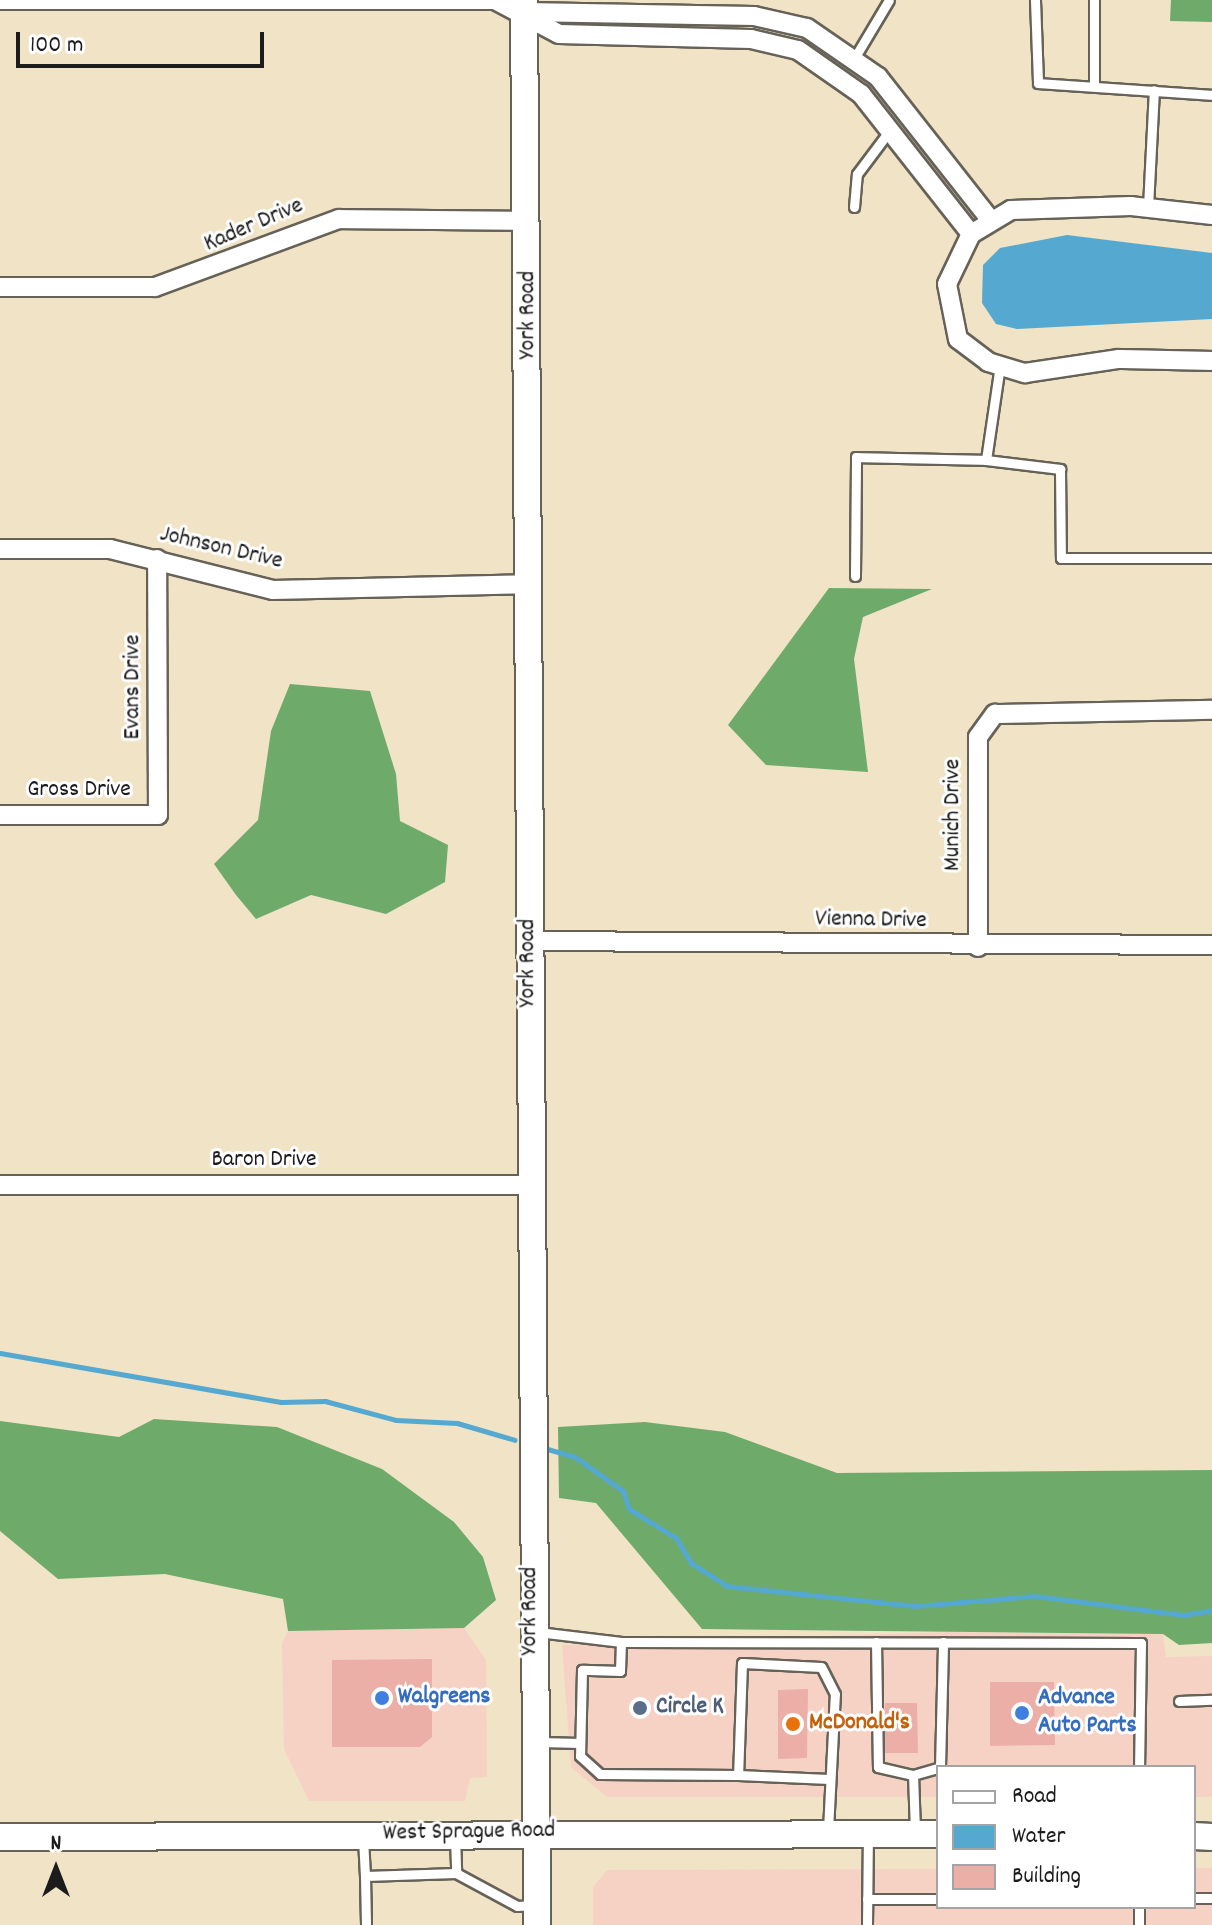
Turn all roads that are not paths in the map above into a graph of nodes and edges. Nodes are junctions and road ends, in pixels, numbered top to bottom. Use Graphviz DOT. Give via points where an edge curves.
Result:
graph roads {
  1 [pos="0,0"];
  2 [pos="889,0"];
  3 [pos="1035,0"];
  4 [pos="1094,0"];
  5 [pos="524,6"];
  6 [pos="855,57"];
  7 [pos="1094,82"];
  8 [pos="1154,90"];
  9 [pos="1212,95"];
  10 [pos="890,130"];
  11 [pos="854,207"];
  12 [pos="1148,207"];
  13 [pos="1212,215"];
  14 [pos="989,218"];
  15 [pos="529,221"];
  16 [pos="971,234"];
  17 [pos="0,287"];
  18 [pos="1212,361"];
  19 [pos="1000,365"];
  20 [pos="986,460"];
  21 [pos="0,549"];
  22 [pos="1212,558"];
  23 [pos="157,559"];
  24 [pos="855,576"];
  25 [pos="529,584"];
  26 [pos="1212,710"];
  27 [pos="0,815"];
  28 [pos="158,815"];
  29 [pos="529,941"];
  30 [pos="1212,945"];
  31 [pos="978,947"];
  32 [pos="0,1185"];
  33 [pos="529,1185"];
  34 [pos="531,1631"];
  35 [pos="621,1642"];
  36 [pos="742,1642"];
  37 [pos="876,1642"];
  38 [pos="943,1642"];
  39 [pos="742,1663"];
  40 [pos="1212,1700"];
  41 [pos="1179,1701"];
  42 [pos="532,1741"];
  43 [pos="580,1743"];
  44 [pos="939,1765"];
  45 [pos="1139,1765"];
  46 [pos="936,1769"];
  47 [pos="738,1775"];
  48 [pos="913,1775"];
  49 [pos="829,1779"];
  50 [pos="534,1832"];
  51 [pos="828,1833"];
  52 [pos="454,1834"];
  53 [pos="868,1834"];
  54 [pos="926,1834"];
  55 [pos="363,1835"];
  56 [pos="0,1837"];
  57 [pos="456,1873"];
  58 [pos="365,1876"];
  59 [pos="867,1899"];
  60 [pos="936,1899"];
  61 [pos="537,1915"];
  62 [pos="366,1925"];
  63 [pos="867,1925"];
  1 -- 5 [label="street" via="495,0"];
  2 -- 6 [label="lane"];
  3 -- 7 [label="lane" via="1038,83"];
  4 -- 7 [label="lane"];
  5 -- 6 [label="street" via="754,16 807,28"];
  5 -- 10 [label="street" via="559,34 751,39 798,50 840,75"];
  5 -- 15 [label="street, York Road"];
  6 -- 14 [label="street"];
  7 -- 8 [label="lane"];
  8 -- 9 [label="lane"];
  8 -- 12 [label="lane"];
  10 -- 11 [label="lane" via="857,174"];
  10 -- 16 [label="street"];
  12 -- 13 [label="street"];
  12 -- 14 [label="street" via="1063,206"];
  14 -- 16 [label="street"];
  15 -- 17 [label="street, Kader Drive" via="339,219 155,287"];
  15 -- 25 [label="street, York Road"];
  16 -- 19 [label="street" via="947,284 948,310 958,339"];
  18 -- 19 [label="street" via="1119,359 1025,373"];
  19 -- 20 [label="lane"];
  20 -- 22 [label="lane" via="1060,469 1061,558"];
  20 -- 24 [label="lane" via="856,457"];
  21 -- 23 [label="street, Johnson Drive" via="110,549"];
  23 -- 25 [label="street, Johnson Drive" via="273,590"];
  23 -- 28 [label="street, Evans Drive"];
  25 -- 29 [label="street, York Road"];
  26 -- 31 [label="street, Munich Drive" via="995,714 978,737"];
  27 -- 28 [label="street, Gross Drive"];
  29 -- 31 [label="street, Vienna Drive"];
  29 -- 33 [label="street, York Road"];
  30 -- 31 [label="street, Vienna Drive"];
  32 -- 33 [label="street, Baron Drive"];
  33 -- 34 [label="street, York Road"];
  34 -- 35 [label="lane"];
  34 -- 42 [label="street, York Road"];
  35 -- 36 [label="lane"];
  35 -- 43 [label="lane" via="620,1671 582,1670"];
  36 -- 37 [label="lane"];
  36 -- 39 [label="lane"];
  37 -- 38 [label="lane"];
  37 -- 48 [label="lane" via="878,1767"];
  38 -- 44 [label="lane"];
  38 -- 45 [label="lane" via="1141,1643"];
  39 -- 47 [label="lane"];
  39 -- 49 [label="lane" via="821,1667 835,1694"];
  40 -- 41 [label="lane"];
  42 -- 43 [label="lane"];
  42 -- 50 [label="street, York Road"];
  43 -- 47 [label="lane" via="580,1756 600,1774"];
  46 -- 48 [label="lane"];
  47 -- 49 [label="lane"];
  48 -- 54 [label="lane"];
  49 -- 51 [label="lane"];
  50 -- 51 [label="street, West Sprague Road"];
  50 -- 52 [label="street, West Sprague Road"];
  50 -- 61 [label="street, York Road"];
  51 -- 53 [label="street, West Sprague Road"];
  52 -- 55 [label="street, West Sprague Road"];
  52 -- 57 [label="lane"];
  53 -- 54 [label="street, West Sprague Road"];
  53 -- 59 [label="lane"];
  55 -- 56 [label="street, West Sprague Road"];
  55 -- 58 [label="lane"];
  57 -- 58 [label="lane"];
  57 -- 61 [label="lane"];
  58 -- 62 [label="lane"];
  59 -- 60 [label="lane"];
  59 -- 63 [label="lane"];
}
